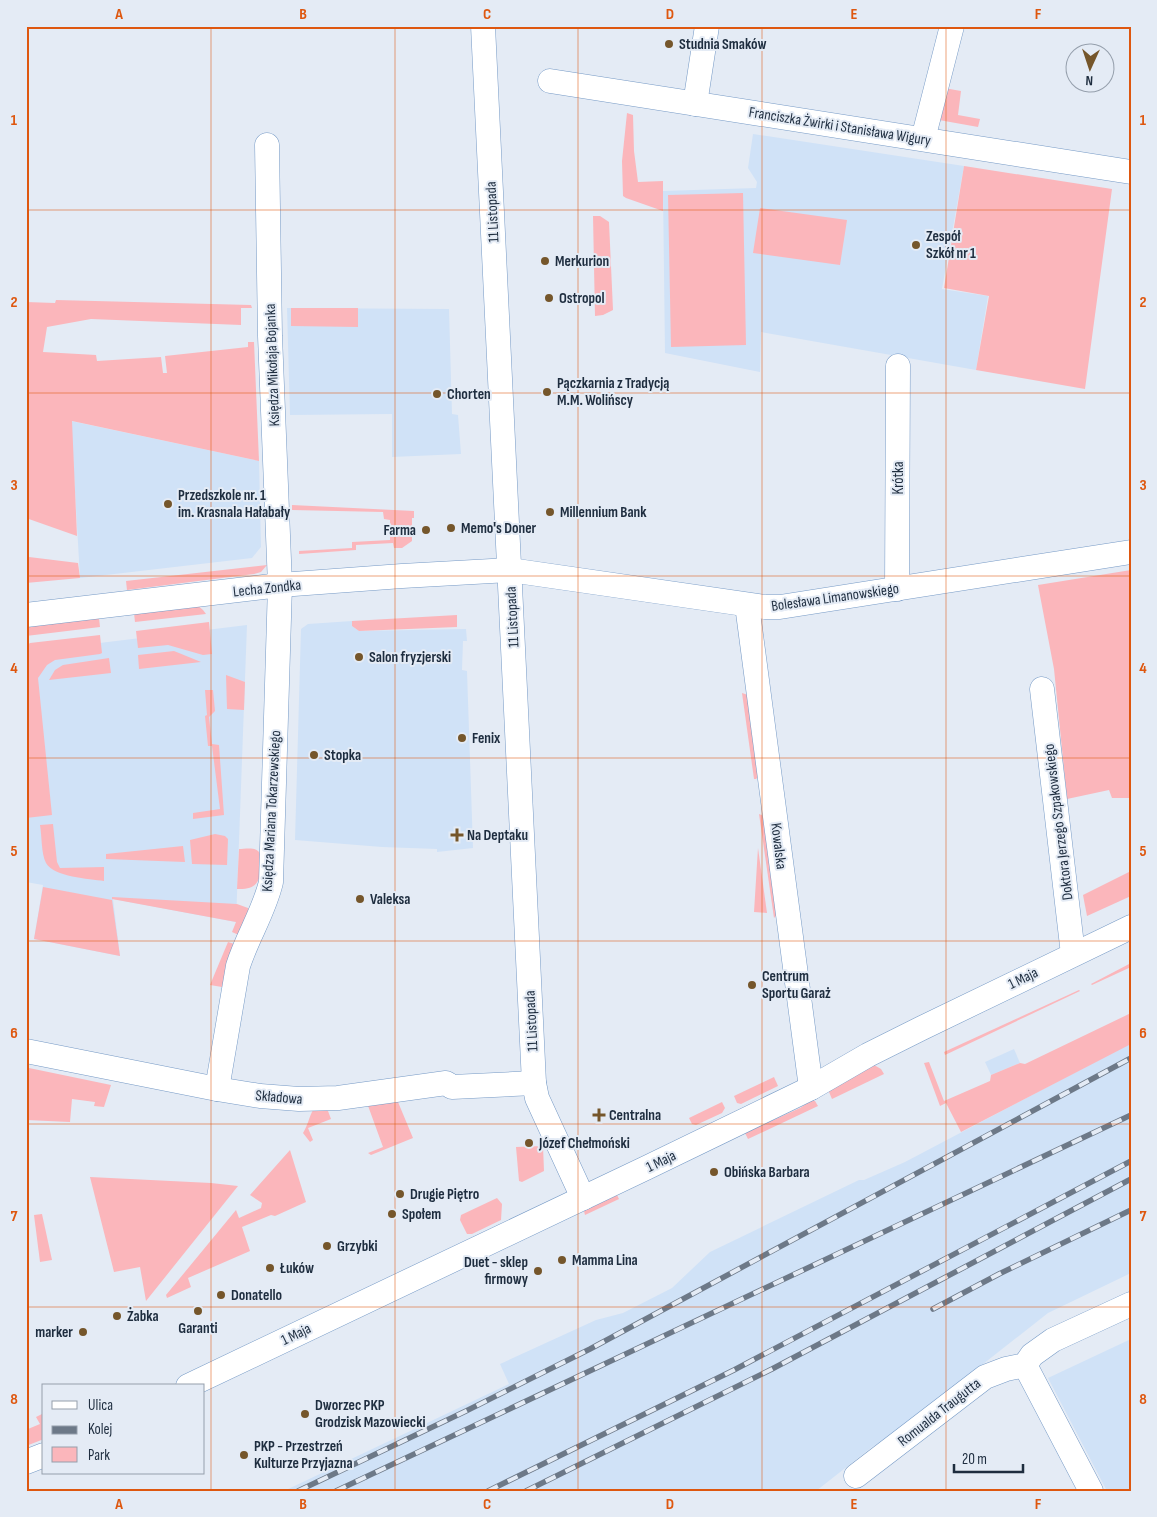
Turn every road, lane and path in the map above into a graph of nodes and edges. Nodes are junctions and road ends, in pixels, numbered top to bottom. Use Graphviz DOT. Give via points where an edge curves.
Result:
graph roads {
  1 [pos="483,26"];
  2 [pos="707,26"];
  3 [pos="952,26"];
  4 [pos="550,81"];
  5 [pos="695,104"];
  6 [pos="924,139"];
  7 [pos="267,145"];
  8 [pos="1131,172"];
  9 [pos="898,366"];
  10 [pos="1131,552"];
  11 [pos="510,570"];
  12 [pos="280,585"];
  13 [pos="897,589"];
  14 [pos="747,605"];
  15 [pos="26,615"];
  16 [pos="1042,689"];
  17 [pos="1131,927"];
  18 [pos="1073,954"];
  19 [pos="26,1051"];
  20 [pos="534,1083"];
  21 [pos="811,1088"];
  22 [pos="217,1089"];
  23 [pos="583,1198"];
  24 [pos="1131,1304"];
  25 [pos="1025,1365"];
  26 [pos="192,1384"];
  27 [pos="42,1456"];
  28 [pos="26,1462"];
  29 [pos="856,1476"];
  30 [pos="1091,1491"];
  1 -- 11 [label="street, 11 Listopada"];
  2 -- 5 [label="street"];
  3 -- 6 [label="street"];
  4 -- 5 [label="street, Franciszka Żwirki i Stanisława Wigury"];
  5 -- 6 [label="street, Franciszka Żwirki i Stanisława Wigury"];
  6 -- 8 [label="street, Franciszka Żwirki i Stanisława Wigury"];
  7 -- 12 [label="street, Księdza Mikołaja Bojanka" via="270,336"];
  9 -- 13 [label="street, Krótka"];
  10 -- 13 [label="street, Bolesława Limanowskiego"];
  11 -- 12 [label="street, Lecha Zondka"];
  11 -- 14 [label="street, Bolesława Limanowskiego"];
  11 -- 20 [label="street, 11 Listopada"];
  12 -- 15 [label="street, Lecha Zondka"];
  12 -- 22 [label="street, Księdza Mariana Tokarzewskiego" via="271,882 238,966"];
  13 -- 14 [label="street, Bolesława Limanowskiego" via="780,607"];
  14 -- 21 [label="street, Kowalska"];
  16 -- 18 [label="street, Doktora Jerzego Szpakowskiego"];
  17 -- 18 [label="street, 1 Maja"];
  18 -- 21 [label="street, 1 Maja" via="899,1040"];
  19 -- 22 [label="street, Składowa"];
  20 -- 22 [label="street, Składowa" via="452,1087 446,1083 312,1099"];
  20 -- 23 [label="street, 11 Listopada" via="537,1098"];
  21 -- 23 [label="street, 1 Maja"];
  23 -- 26 [label="street, 1 Maja"];
  24 -- 25 [label="street" via="1053,1340 1032,1355"];
  25 -- 29 [label="street, Romualda Traugutta" via="985,1377"];
  25 -- 30 [label="street"];
  27 -- 28 [label="street"];
}
